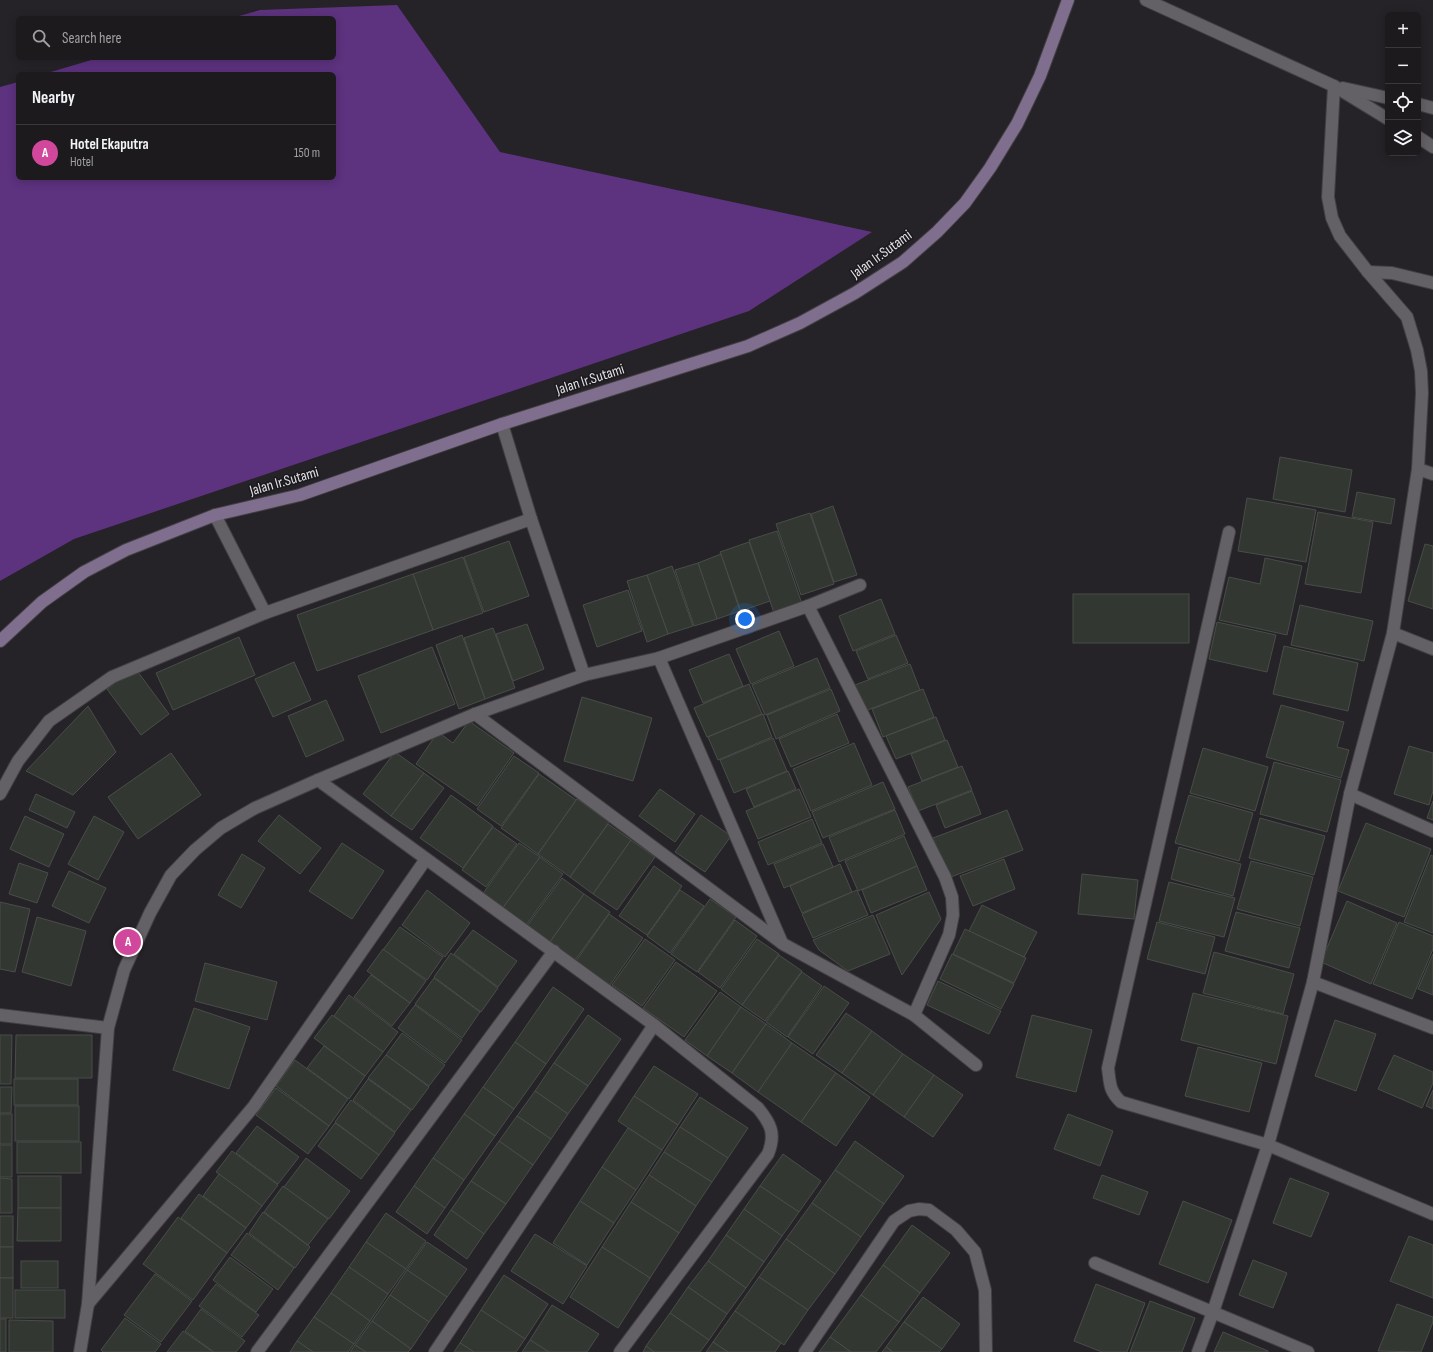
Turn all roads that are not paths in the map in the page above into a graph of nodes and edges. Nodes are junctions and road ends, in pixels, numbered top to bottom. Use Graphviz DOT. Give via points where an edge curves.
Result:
graph roads {
  1 [pos="1068,0"];
  2 [pos="1146,0"];
  3 [pos="1334,86"];
  4 [pos="1385,97"];
  5 [pos="1421,105"];
  6 [pos="1433,108"];
  7 [pos="1385,117"];
  8 [pos="1421,139"];
  9 [pos="1433,147"];
  10 [pos="1368,272"];
  11 [pos="1433,283"];
  12 [pos="502,424"];
  13 [pos="1418,469"];
  14 [pos="1433,474"];
  15 [pos="216,515"];
  16 [pos="531,520"];
  17 [pos="1229,532"];
  18 [pos="860,585"];
  19 [pos="808,606"];
  20 [pos="264,613"];
  21 [pos="1393,633"];
  22 [pos="0,641"];
  23 [pos="1433,649"];
  24 [pos="659,658"];
  25 [pos="584,675"];
  26 [pos="475,714"];
  27 [pos="318,780"];
  28 [pos="0,794"];
  29 [pos="1350,794"];
  30 [pos="1433,831"];
  31 [pos="426,859"];
  32 [pos="783,944"];
  33 [pos="554,951"];
  34 [pos="1313,982"];
  35 [pos="0,1015"];
  36 [pos="914,1015"];
  37 [pos="654,1025"];
  38 [pos="108,1028"];
  39 [pos="1433,1028"];
  40 [pos="976,1065"];
  41 [pos="1268,1145"];
  42 [pos="1433,1214"];
  43 [pos="1095,1263"];
  44 [pos="88,1304"];
  45 [pos="1213,1312"];
  46 [pos="80,1352"];
  47 [pos="257,1352"];
  48 [pos="435,1352"];
  49 [pos="620,1352"];
  50 [pos="805,1352"];
  51 [pos="986,1352"];
  52 [pos="1198,1352"];
  53 [pos="1308,1352"];
  1 -- 12 [label="street, Jalan Ir.Sutami" via="1040,76 1017,124 990,168 965,203 903,262 800,324 748,346"];
  2 -- 3 [label="street"];
  3 -- 4 [label="street"];
  3 -- 7 [label="street"];
  3 -- 10 [label="street" via="1328,197 1332,218 1340,236"];
  5 -- 6 [label="street"];
  8 -- 9 [label="street"];
  10 -- 11 [label="street" via="1392,273"];
  10 -- 13 [label="street" via="1407,317 1417,350 1422,393"];
  12 -- 15 [label="street, Jalan Ir.Sutami" via="300,495"];
  12 -- 16 [label="street"];
  13 -- 14 [label="street"];
  13 -- 21 [label="street"];
  15 -- 20 [label="street"];
  15 -- 22 [label="street, Jalan Ir.Sutami" via="126,550 84,572 42,602"];
  16 -- 20 [label="street"];
  16 -- 25 [label="street"];
  17 -- 41 [label="street" via="1108,1068 1110,1087 1121,1102"];
  18 -- 19 [label="street"];
  19 -- 24 [label="street"];
  19 -- 36 [label="street" via="945,877 952,897 954,915 949,935"];
  20 -- 28 [label="street" via="112,677 48,721 18,760"];
  21 -- 23 [label="street"];
  21 -- 29 [label="street"];
  24 -- 25 [label="street"];
  24 -- 32 [label="street"];
  25 -- 26 [label="street"];
  26 -- 27 [label="street"];
  26 -- 32 [label="street"];
  27 -- 31 [label="street"];
  27 -- 38 [label="street" via="255,808 221,828 171,875 124,970"];
  29 -- 30 [label="street"];
  29 -- 34 [label="street"];
  31 -- 33 [label="street"];
  31 -- 44 [label="street" via="254,1106"];
  32 -- 36 [label="street"];
  33 -- 37 [label="street"];
  33 -- 47 [label="street"];
  34 -- 39 [label="street"];
  34 -- 41 [label="street"];
  35 -- 38 [label="street"];
  36 -- 40 [label="street"];
  37 -- 48 [label="street"];
  37 -- 49 [label="street" via="758,1108 769,1122 772,1144 768,1154"];
  38 -- 44 [label="street"];
  41 -- 42 [label="street"];
  41 -- 45 [label="street"];
  43 -- 45 [label="street"];
  44 -- 46 [label="street"];
  45 -- 52 [label="street"];
  45 -- 53 [label="street"];
  50 -- 51 [label="street" via="894,1221 909,1211 919,1209 930,1210 956,1230 975,1252 985,1290"];
}
